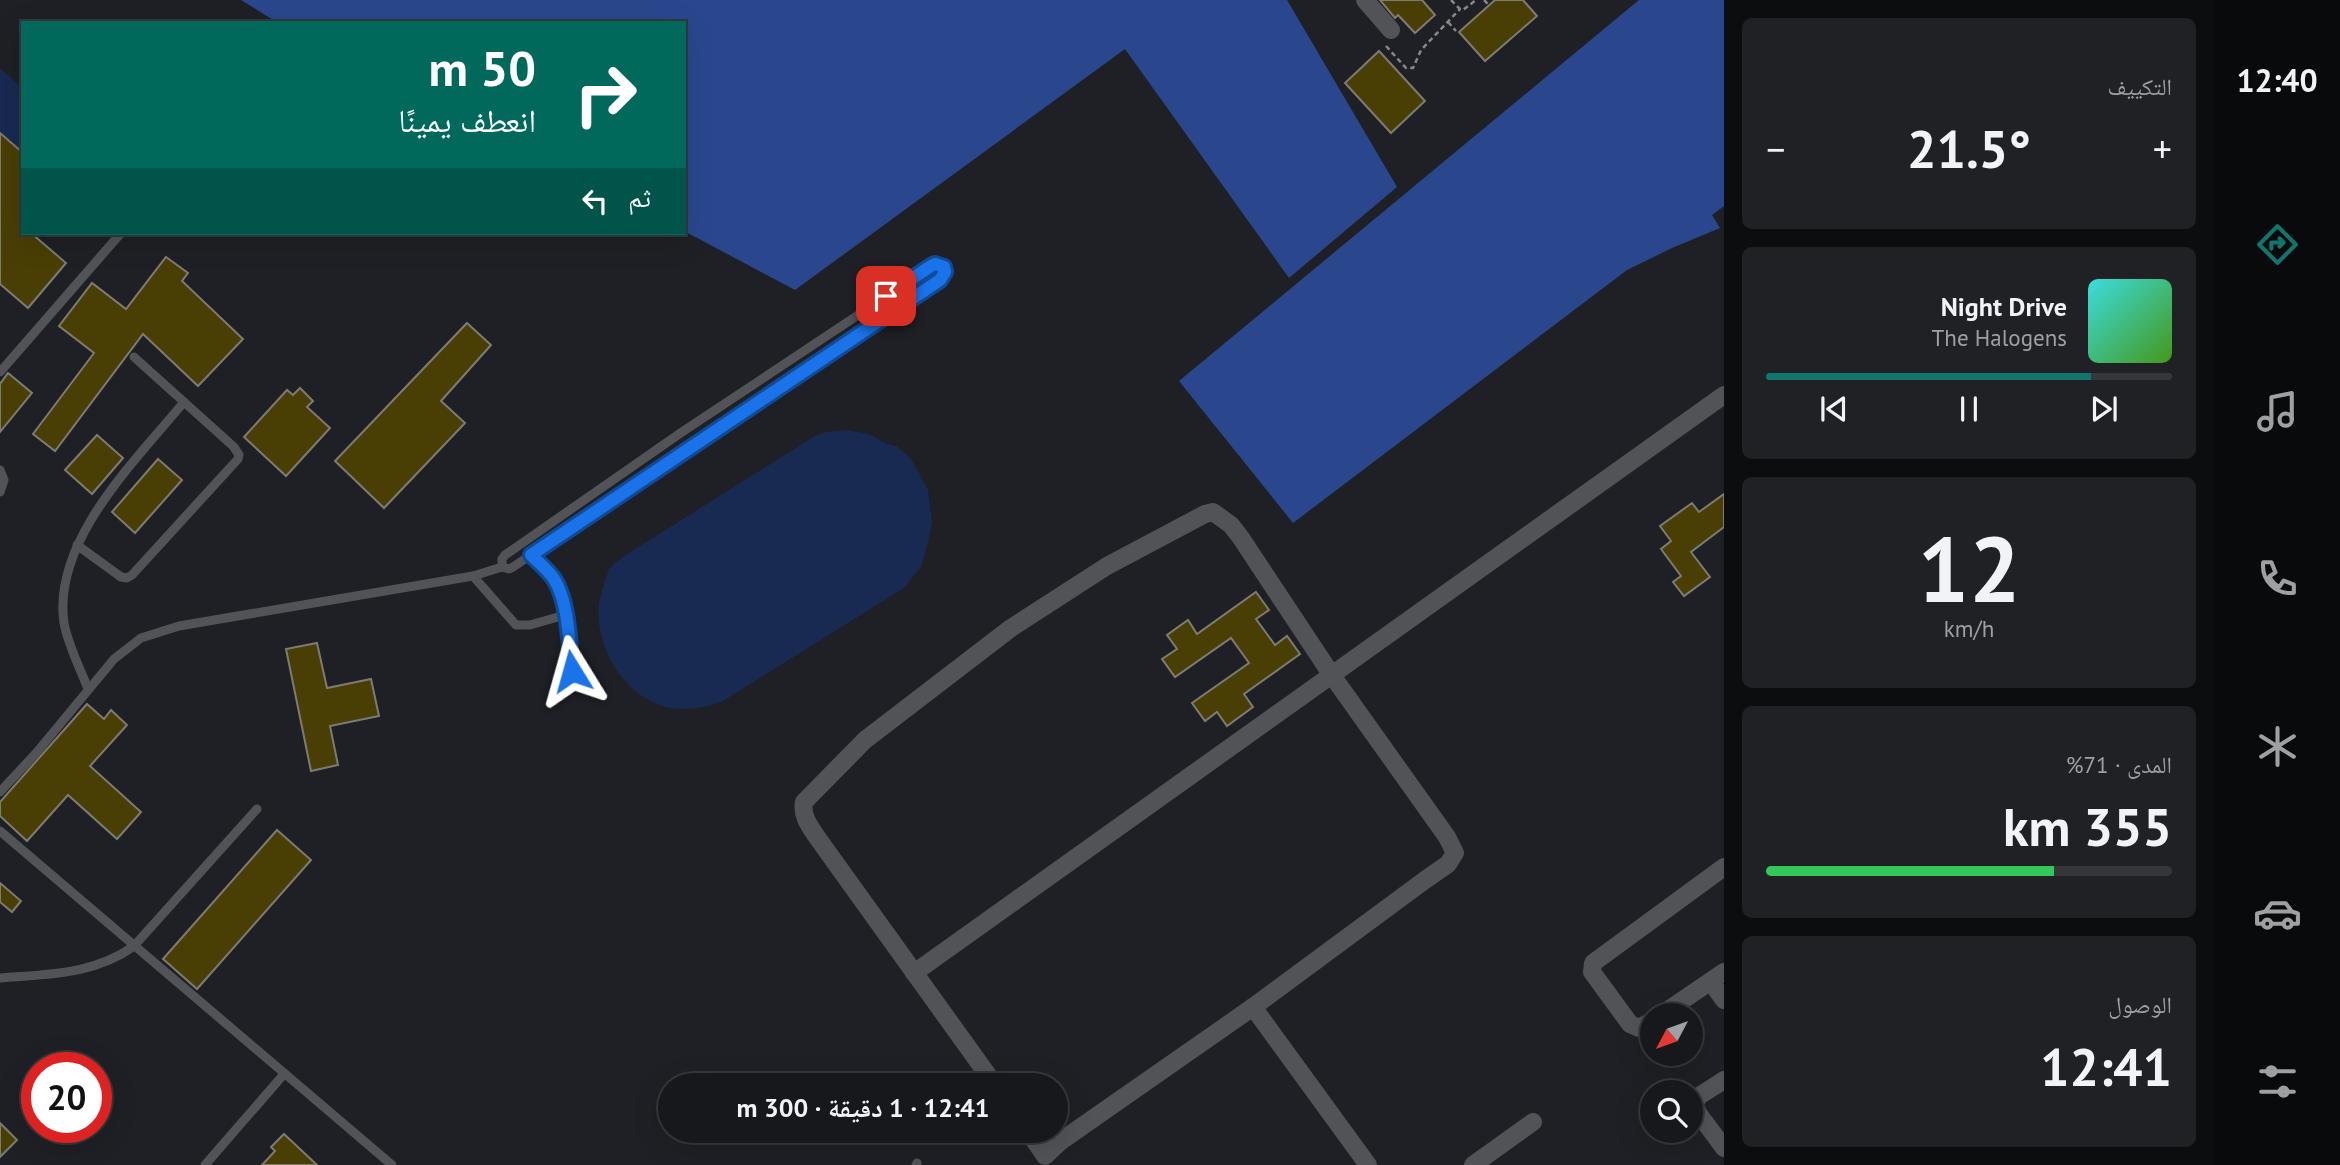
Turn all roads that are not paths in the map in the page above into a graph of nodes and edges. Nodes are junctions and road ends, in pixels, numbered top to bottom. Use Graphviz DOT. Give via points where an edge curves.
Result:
graph roads {
  1 [pos="1364,0"];
  2 [pos="1391,30"];
  3 [pos="119,235"];
  4 [pos="134,357"];
  5 [pos="0,372"];
  6 [pos="1724,395"];
  7 [pos="184,401"];
  8 [pos="682,432"];
  9 [pos="692,448"];
  10 [pos="0,470"];
  11 [pos="0,492"];
  12 [pos="77,545"];
  13 [pos="531,555"];
  14 [pos="502,567"];
  15 [pos="473,576"];
  16 [pos="565,615"];
  17 [pos="572,671"];
  18 [pos="1331,674"];
  19 [pos="88,689"];
  20 [pos="0,792"];
  21 [pos="257,809"];
  22 [pos="0,831"];
  23 [pos="1724,867"];
  24 [pos="134,946"];
  25 [pos="914,973"];
  26 [pos="1717,977"];
  27 [pos="0,978"];
  28 [pos="1724,1000"];
  29 [pos="1679,1003"];
  30 [pos="1253,1007"];
  31 [pos="1640,1027"];
  32 [pos="986,1073"];
  33 [pos="284,1074"];
  34 [pos="1724,1080"];
  35 [pos="1533,1122"];
  36 [pos="1036,1143"];
  37 [pos="1724,1148"];
  38 [pos="1048,1160"];
  39 [pos="205,1165"];
  40 [pos="392,1165"];
  41 [pos="1367,1165"];
  42 [pos="1473,1165"];
  1 -- 2 [label="street"];
  3 -- 5 [label="lane"];
  4 -- 7 [label="lane"];
  6 -- 18 [label="street"];
  7 -- 12 [label="lane" via="100,505"];
  7 -- 12 [label="lane" via="234,447 238,459 127,578"];
  8 -- 9 [label="lane"];
  8 -- 9 [label="lane" via="931,266 944,267 940,280"];
  8 -- 14 [label="lane" via="505,555"];
  9 -- 13 [label="lane"];
  10 -- 11 [label="lane" via="4,480"];
  12 -- 19 [label="lane" via="63,610 70,644"];
  13 -- 14 [label="lane" via="509,569"];
  13 -- 16 [label="lane" via="554,579"];
  14 -- 15 [label="lane"];
  15 -- 16 [label="lane" via="516,625"];
  15 -- 19 [label="lane" via="158,631 127,647"];
  16 -- 17 [label="lane"];
  18 -- 25 [label="street"];
  18 -- 25 [label="street" via="1241,538 1213,512 1107,566 1011,628 865,740 804,802 809,825"];
  18 -- 30 [label="street" via="1455,853 1448,864"];
  19 -- 20 [label="lane"];
  21 -- 24 [label="lane"];
  22 -- 24 [label="lane"];
  23 -- 31 [label="street" via="1592,962 1592,972 1630,1024"];
  24 -- 27 [label="lane" via="93,968"];
  24 -- 33 [label="lane"];
  25 -- 32 [label="street"];
  26 -- 28 [label="street"];
  26 -- 29 [label="street"];
  30 -- 38 [label="street" via="1073,1132"];
  30 -- 41 [label="street"];
  33 -- 39 [label="lane"];
  33 -- 40 [label="lane"];
  34 -- 37 [label="street" via="1699,1096 1695,1104"];
  35 -- 42 [label="street"];
  36 -- 38 [label="street"];
}
